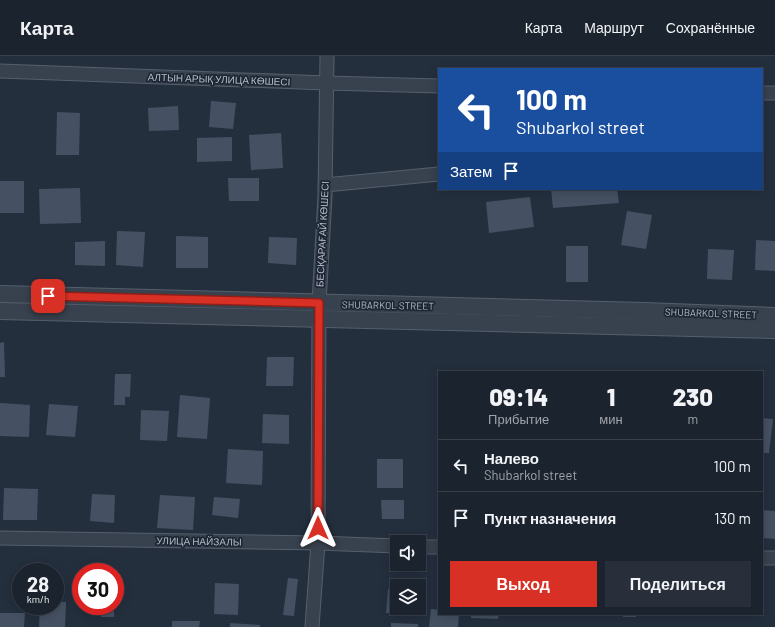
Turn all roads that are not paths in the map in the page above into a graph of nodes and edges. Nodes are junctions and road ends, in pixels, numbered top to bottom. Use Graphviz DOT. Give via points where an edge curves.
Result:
graph roads {
  1 [pos="327,56"];
  2 [pos="0,71"];
  3 [pos="326,83"];
  4 [pos="438,86"];
  5 [pos="763,93"];
  6 [pos="775,93"];
  7 [pos="438,174"];
  8 [pos="324,184"];
  9 [pos="0,294"];
  10 [pos="0,311"];
  11 [pos="319,311"];
  12 [pos="775,316"];
  13 [pos="775,330"];
  14 [pos="0,538"];
  15 [pos="318,543"];
  16 [pos="390,546"];
  17 [pos="426,546"];
  18 [pos="438,547"];
  19 [pos="763,558"];
  20 [pos="775,558"];
  21 [pos="312,627"];
  1 -- 3 [label="street, БЕСҚАРАҒАЙ КӨШЕСІ"];
  2 -- 3 [label="street, АЛТЫН АРЫҚ УЛИЦА КӨШЕСІ"];
  3 -- 4 [label="street, АЛТЫН АРЫҚ УЛИЦА КӨШЕСІ"];
  3 -- 8 [label="street, БЕСҚАРАҒАЙ КӨШЕСІ"];
  5 -- 6 [label="street"];
  7 -- 8 [label="street"];
  8 -- 11 [label="street, БЕСҚАРАҒАЙ КӨШЕСІ"];
  9 -- 11 [label="street, SHUBARKOL STREET"];
  10 -- 11 [label="street, SHUBARKOL STREET"];
  11 -- 12 [label="street, SHUBARKOL STREET" via="644,311"];
  11 -- 13 [label="street, SHUBARKOL STREET"];
  11 -- 15 [label="street, БЕСҚАРАҒАЙ КӨШЕСІ"];
  14 -- 15 [label="street, УЛИЦА НАЙЗАЛЫ"];
  15 -- 16 [label="street, УЛИЦА НАЙЗАЛЫ"];
  15 -- 21 [label="street, БЕСҚАРАҒАЙ КӨШЕСІ"];
  17 -- 18 [label="street"];
  19 -- 20 [label="street"];
}
